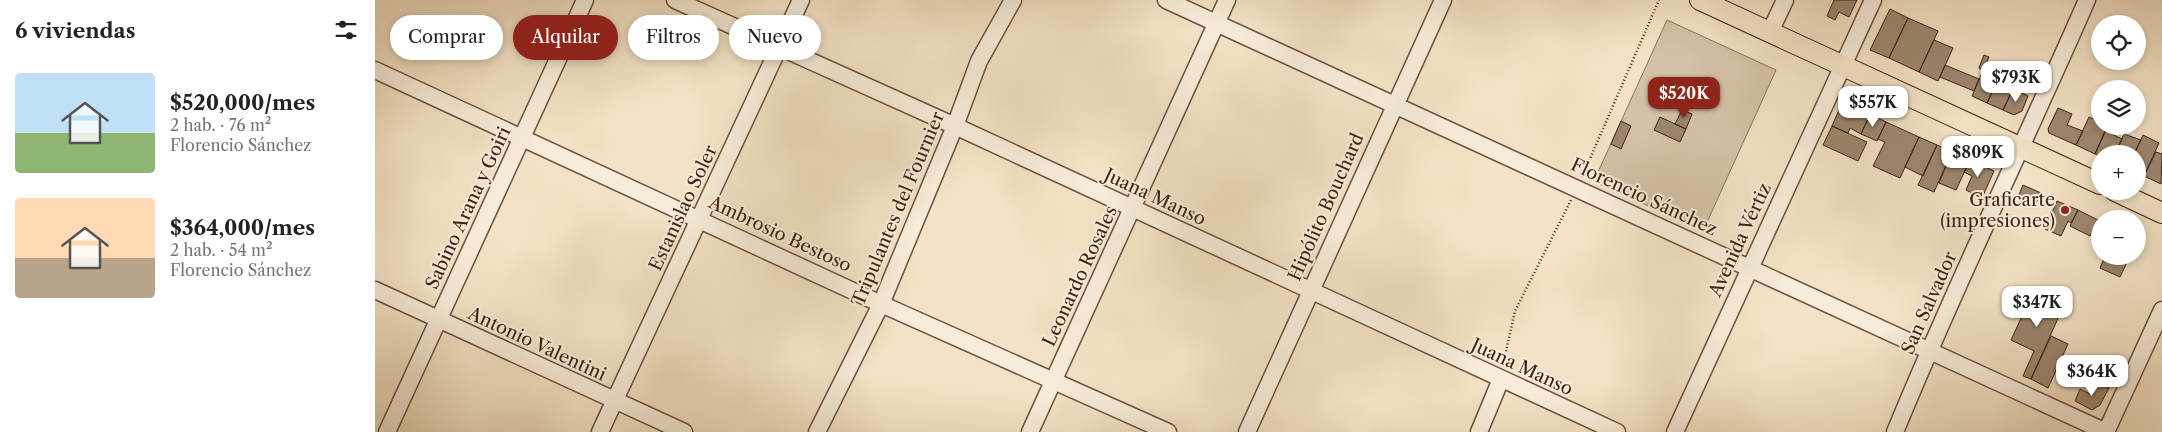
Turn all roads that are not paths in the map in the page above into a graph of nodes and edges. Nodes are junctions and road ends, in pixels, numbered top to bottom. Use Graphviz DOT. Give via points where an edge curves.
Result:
graph roads {
  1 [pos="585,0"];
  2 [pos="675,0"];
  3 [pos="801,0"];
  4 [pos="1013,0"];
  5 [pos="1166,0"];
  6 [pos="1227,0"];
  7 [pos="1443,0"];
  8 [pos="1700,0"];
  9 [pos="1785,0"];
  10 [pos="1873,0"];
  11 [pos="2087,0"];
  12 [pos="794,15"];
  13 [pos="1217,23"];
  14 [pos="729,25"];
  15 [pos="1770,32"];
  16 [pos="774,60"];
  17 [pos="807,60"];
  18 [pos="1843,65"];
  19 [pos="375,70"];
  20 [pos="1394,106"];
  21 [pos="955,126"];
  22 [pos="522,137"];
  23 [pos="2022,148"];
  24 [pos="2091,180"];
  25 [pos="2134,200"];
  26 [pos="1132,209"];
  27 [pos="2162,213"];
  28 [pos="700,218"];
  29 [pos="1749,267"];
  30 [pos="375,290"];
  31 [pos="1311,291"];
  32 [pos="881,304"];
  33 [pos="2162,310"];
  34 [pos="438,321"];
  35 [pos="1929,350"];
  36 [pos="1501,379"];
  37 [pos="1054,380"];
  38 [pos="614,401"];
  39 [pos="387,432"];
  40 [pos="600,432"];
  41 [pos="684,432"];
  42 [pos="817,432"];
  43 [pos="1030,432"];
  44 [pos="1168,432"];
  45 [pos="1247,432"];
  46 [pos="1479,432"];
  47 [pos="1617,432"];
  48 [pos="1675,432"];
  49 [pos="1895,432"];
  50 [pos="2106,432"];
  1 -- 22 [label="street, Sabino Arana y Goiri"];
  2 -- 14 [label="street, Juana Manso"];
  3 -- 12 [label="street, Estanislao Soler"];
  4 -- 21 [label="street, Tripulantes del Fournier" via="979,61"];
  5 -- 13 [label="street, Florencio Sánchez"];
  6 -- 13 [label="street, Leonardo Rosales"];
  7 -- 20 [label="street, Hipólito Bouchard"];
  8 -- 15 [label="main road"];
  9 -- 15 [label="street"];
  10 -- 18 [label="street, Avenida Vértiz"];
  11 -- 23 [label="street, San Salvador"];
  13 -- 20 [label="street, Florencio Sánchez"];
  13 -- 26 [label="street, Leonardo Rosales"];
  15 -- 18 [label="main road"];
  16 -- 28 [label="street, Estanislao Soler"];
  17 -- 21 [label="street, Juana Manso"];
  18 -- 23 [label="main road"];
  18 -- 29 [label="street, Avenida Vértiz"];
  19 -- 22 [label="street, Ambrosio Bestoso"];
  20 -- 29 [label="street, Florencio Sánchez"];
  20 -- 31 [label="street, Hipólito Bouchard"];
  21 -- 26 [label="street, Juana Manso"];
  21 -- 32 [label="street, Tripulantes del Fournier"];
  22 -- 28 [label="street, Ambrosio Bestoso"];
  22 -- 34 [label="street, Sabino Arana y Goiri"];
  23 -- 24 [label="main road"];
  23 -- 35 [label="street, San Salvador"];
  25 -- 27 [label="main road"];
  26 -- 31 [label="street, Juana Manso"];
  26 -- 37 [label="street, Leonardo Rosales"];
  28 -- 32 [label="street, Ambrosio Bestoso"];
  28 -- 38 [label="street, Estanislao Soler"];
  29 -- 35 [label="street, Florencio Sánchez"];
  29 -- 48 [label="street, Avenida Vértiz"];
  30 -- 34 [label="street, Antonio Valentini"];
  31 -- 36 [label="street, Juana Manso"];
  31 -- 45 [label="street, Hipólito Bouchard"];
  32 -- 37 [label="street, Ambrosio Bestoso"];
  32 -- 42 [label="street, Tripulantes del Fournier"];
  33 -- 50 [label="street"];
  34 -- 38 [label="street, Antonio Valentini"];
  34 -- 39 [label="street, Sabino Arana y Goiri"];
  35 -- 49 [label="street, San Salvador"];
  35 -- 50 [label="street, Florencio Sánchez"];
  36 -- 46 [label="street"];
  36 -- 47 [label="street, Juana Manso"];
  37 -- 43 [label="street, Leonardo Rosales"];
  37 -- 44 [label="street, Ambrosio Bestoso"];
  38 -- 40 [label="street, Estanislao Soler"];
  38 -- 41 [label="street, Antonio Valentini"];
}
